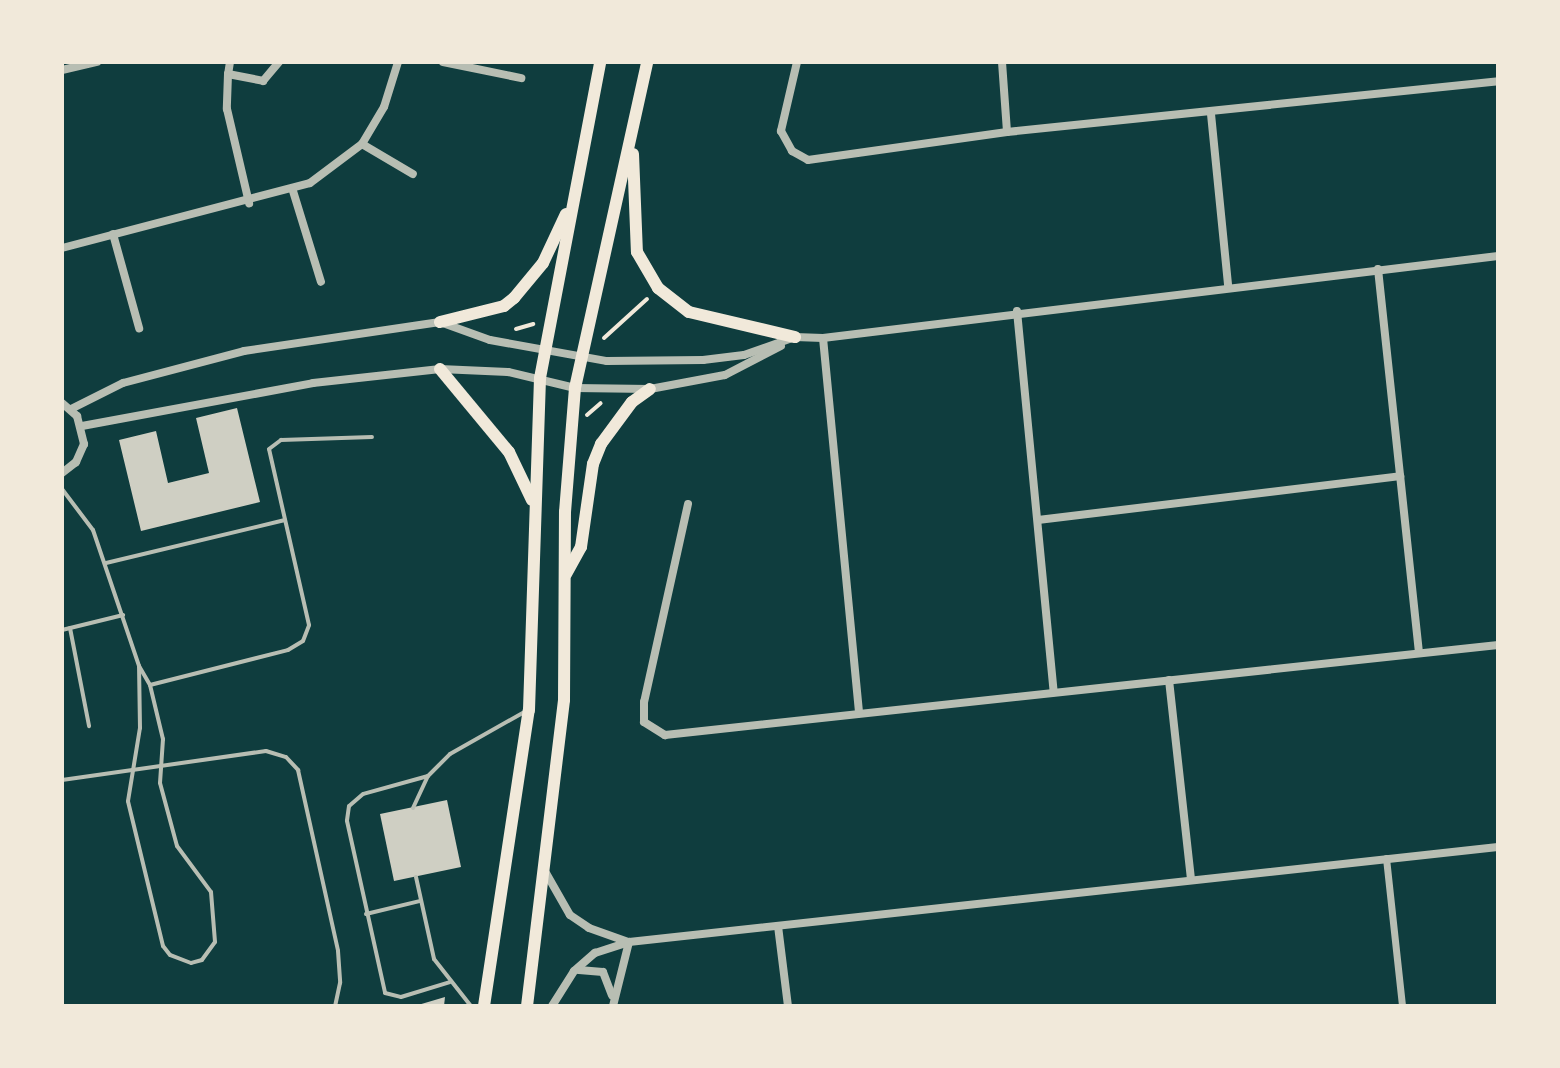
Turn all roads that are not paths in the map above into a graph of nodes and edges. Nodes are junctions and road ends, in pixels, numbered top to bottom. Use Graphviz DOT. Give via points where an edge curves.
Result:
graph roads {
  1 [pos="97,62"];
  2 [pos="230,62"];
  3 [pos="279,62"];
  4 [pos="398,62"];
  5 [pos="443,62"];
  6 [pos="600,62"];
  7 [pos="647,62"];
  8 [pos="797,62"];
  9 [pos="1002,62"];
  10 [pos="72,65"];
  11 [pos="62,70"];
  12 [pos="228,74"];
  13 [pos="521,78"];
  14 [pos="1498,81"];
  15 [pos="1211,114"];
  16 [pos="633,131"];
  17 [pos="1007,132"];
  18 [pos="362,144"];
  19 [pos="413,174"];
  20 [pos="293,191"];
  21 [pos="575,193"];
  22 [pos="249,203"];
  23 [pos="113,234"];
  24 [pos="62,248"];
  25 [pos="1498,256"];
  26 [pos="1378,269"];
  27 [pos="321,282"];
  28 [pos="1228,285"];
  29 [pos="1017,311"];
  30 [pos="440,322"];
  31 [pos="139,328"];
  32 [pos="795,337"];
  33 [pos="823,338"];
  34 [pos="547,349"];
  35 [pos="581,356"];
  36 [pos="440,369"];
  37 [pos="540,378"];
  38 [pos="575,388"];
  39 [pos="650,389"];
  40 [pos="65,404"];
  41 [pos="82,426"];
  42 [pos="372,437"];
  43 [pos="62,473"];
  44 [pos="1400,476"];
  45 [pos="62,489"];
  46 [pos="533,504"];
  47 [pos="688,504"];
  48 [pos="285,520"];
  49 [pos="1038,520"];
  50 [pos="106,563"];
  51 [pos="564,577"];
  52 [pos="123,615"];
  53 [pos="70,628"];
  54 [pos="62,630"];
  55 [pos="1498,645"];
  56 [pos="1419,653"];
  57 [pos="139,666"];
  58 [pos="1169,680"];
  59 [pos="150,685"];
  60 [pos="1054,692"];
  61 [pos="529,710"];
  62 [pos="859,713"];
  63 [pos="89,726"];
  64 [pos="162,762"];
  65 [pos="131,768"];
  66 [pos="428,776"];
  67 [pos="62,780"];
  68 [pos="413,808"];
  69 [pos="1498,847"];
  70 [pos="1386,858"];
  71 [pos="546,873"];
  72 [pos="416,877"];
  73 [pos="1191,878"];
  74 [pos="420,901"];
  75 [pos="366,914"];
  76 [pos="778,926"];
  77 [pos="629,942"];
  78 [pos="574,971"];
  79 [pos="450,982"];
  80 [pos="464,999"];
  81 [pos="613,1005"];
  82 [pos="335,1006"];
  83 [pos="463,1006"];
  84 [pos="471,1006"];
  85 [pos="484,1006"];
  86 [pos="527,1006"];
  87 [pos="552,1006"];
  88 [pos="788,1006"];
  89 [pos="1402,1006"];
  1 -- 10 [label="street"];
  2 -- 12 [label="street"];
  3 -- 12 [label="street" via="263,81"];
  4 -- 18 [label="street" via="384,107"];
  5 -- 13 [label="street"];
  6 -- 21 [label="main road"];
  7 -- 16 [label="main road"];
  8 -- 17 [label="street" via="781,131 792,151 808,160"];
  9 -- 17 [label="street"];
  10 -- 11 [label="street"];
  12 -- 22 [label="street" via="227,109"];
  14 -- 15 [label="street"];
  15 -- 17 [label="street"];
  15 -- 28 [label="street"];
  16 -- 32 [label="main road" via="637,252 658,288 689,312"];
  16 -- 35 [label="main road"];
  18 -- 19 [label="street"];
  18 -- 20 [label="street" via="347,160"];
  20 -- 22 [label="street"];
  20 -- 27 [label="street"];
  21 -- 30 [label="main road" via="543,263 514,298 504,306"];
  21 -- 34 [label="main road"];
  22 -- 23 [label="street"];
  23 -- 24 [label="street"];
  23 -- 31 [label="street"];
  25 -- 26 [label="street"];
  26 -- 28 [label="street"];
  26 -- 44 [label="street"];
  28 -- 29 [label="street"];
  29 -- 33 [label="street"];
  29 -- 49 [label="street"];
  30 -- 34 [label="street" via="490,340"];
  30 -- 40 [label="street" via="244,351"];
  32 -- 33 [label="street"];
  32 -- 35 [label="street" via="725,358 623,362"];
  32 -- 39 [label="street" via="745,368"];
  33 -- 62 [label="street"];
  34 -- 35 [label="street"];
  34 -- 37 [label="main road"];
  35 -- 38 [label="main road"];
  36 -- 37 [label="street"];
  36 -- 41 [label="street" via="313,383"];
  36 -- 46 [label="main road" via="509,452"];
  37 -- 38 [label="street"];
  37 -- 46 [label="main road"];
  38 -- 39 [label="street"];
  38 -- 51 [label="main road"];
  39 -- 51 [label="main road" via="632,402 601,444 593,464 581,547"];
  40 -- 41 [label="street"];
  41 -- 43 [label="street" via="81,453"];
  42 -- 48 [label="lane" via="281,440 272,445 269,455"];
  44 -- 49 [label="street"];
  44 -- 56 [label="street"];
  45 -- 50 [label="lane" via="93,530"];
  46 -- 61 [label="main road"];
  47 -- 62 [label="street" via="644,722 665,735"];
  48 -- 50 [label="lane"];
  48 -- 59 [label="lane" via="307,616 307,633 296,647"];
  49 -- 60 [label="street"];
  50 -- 52 [label="lane"];
  51 -- 71 [label="main road" via="564,700"];
  52 -- 53 [label="lane"];
  52 -- 57 [label="lane"];
  53 -- 54 [label="lane"];
  53 -- 63 [label="lane"];
  55 -- 56 [label="street"];
  56 -- 58 [label="street"];
  57 -- 59 [label="lane"];
  57 -- 65 [label="lane" via="140,728"];
  58 -- 60 [label="street"];
  58 -- 73 [label="street"];
  59 -- 64 [label="lane" via="163,739"];
  60 -- 62 [label="street"];
  61 -- 66 [label="lane" via="461,745"];
  61 -- 85 [label="main road"];
  64 -- 65 [label="lane"];
  64 -- 65 [label="lane" via="160,783 177,846 211,892 215,942 202,960 191,963 170,955 163,946 128,801"];
  64 -- 82 [label="lane" via="266,751 286,757 298,770 338,951"];
  65 -- 67 [label="lane"];
  66 -- 68 [label="lane"];
  66 -- 75 [label="lane" via="363,794 349,806 347,821"];
  69 -- 70 [label="street"];
  70 -- 73 [label="street"];
  70 -- 89 [label="street"];
  71 -- 77 [label="street" via="570,915"];
  71 -- 86 [label="main road"];
  72 -- 74 [label="lane"];
  73 -- 76 [label="street"];
  74 -- 75 [label="lane"];
  74 -- 79 [label="lane" via="434,959"];
  75 -- 79 [label="lane" via="385,993 401,997"];
  76 -- 77 [label="street"];
  76 -- 88 [label="street"];
  77 -- 78 [label="street" via="595,953"];
  77 -- 81 [label="street"];
  78 -- 81 [label="street" via="603,972"];
  78 -- 87 [label="street"];
  79 -- 80 [label="lane"];
  80 -- 83 [label="lane"];
  80 -- 84 [label="lane"];
}
